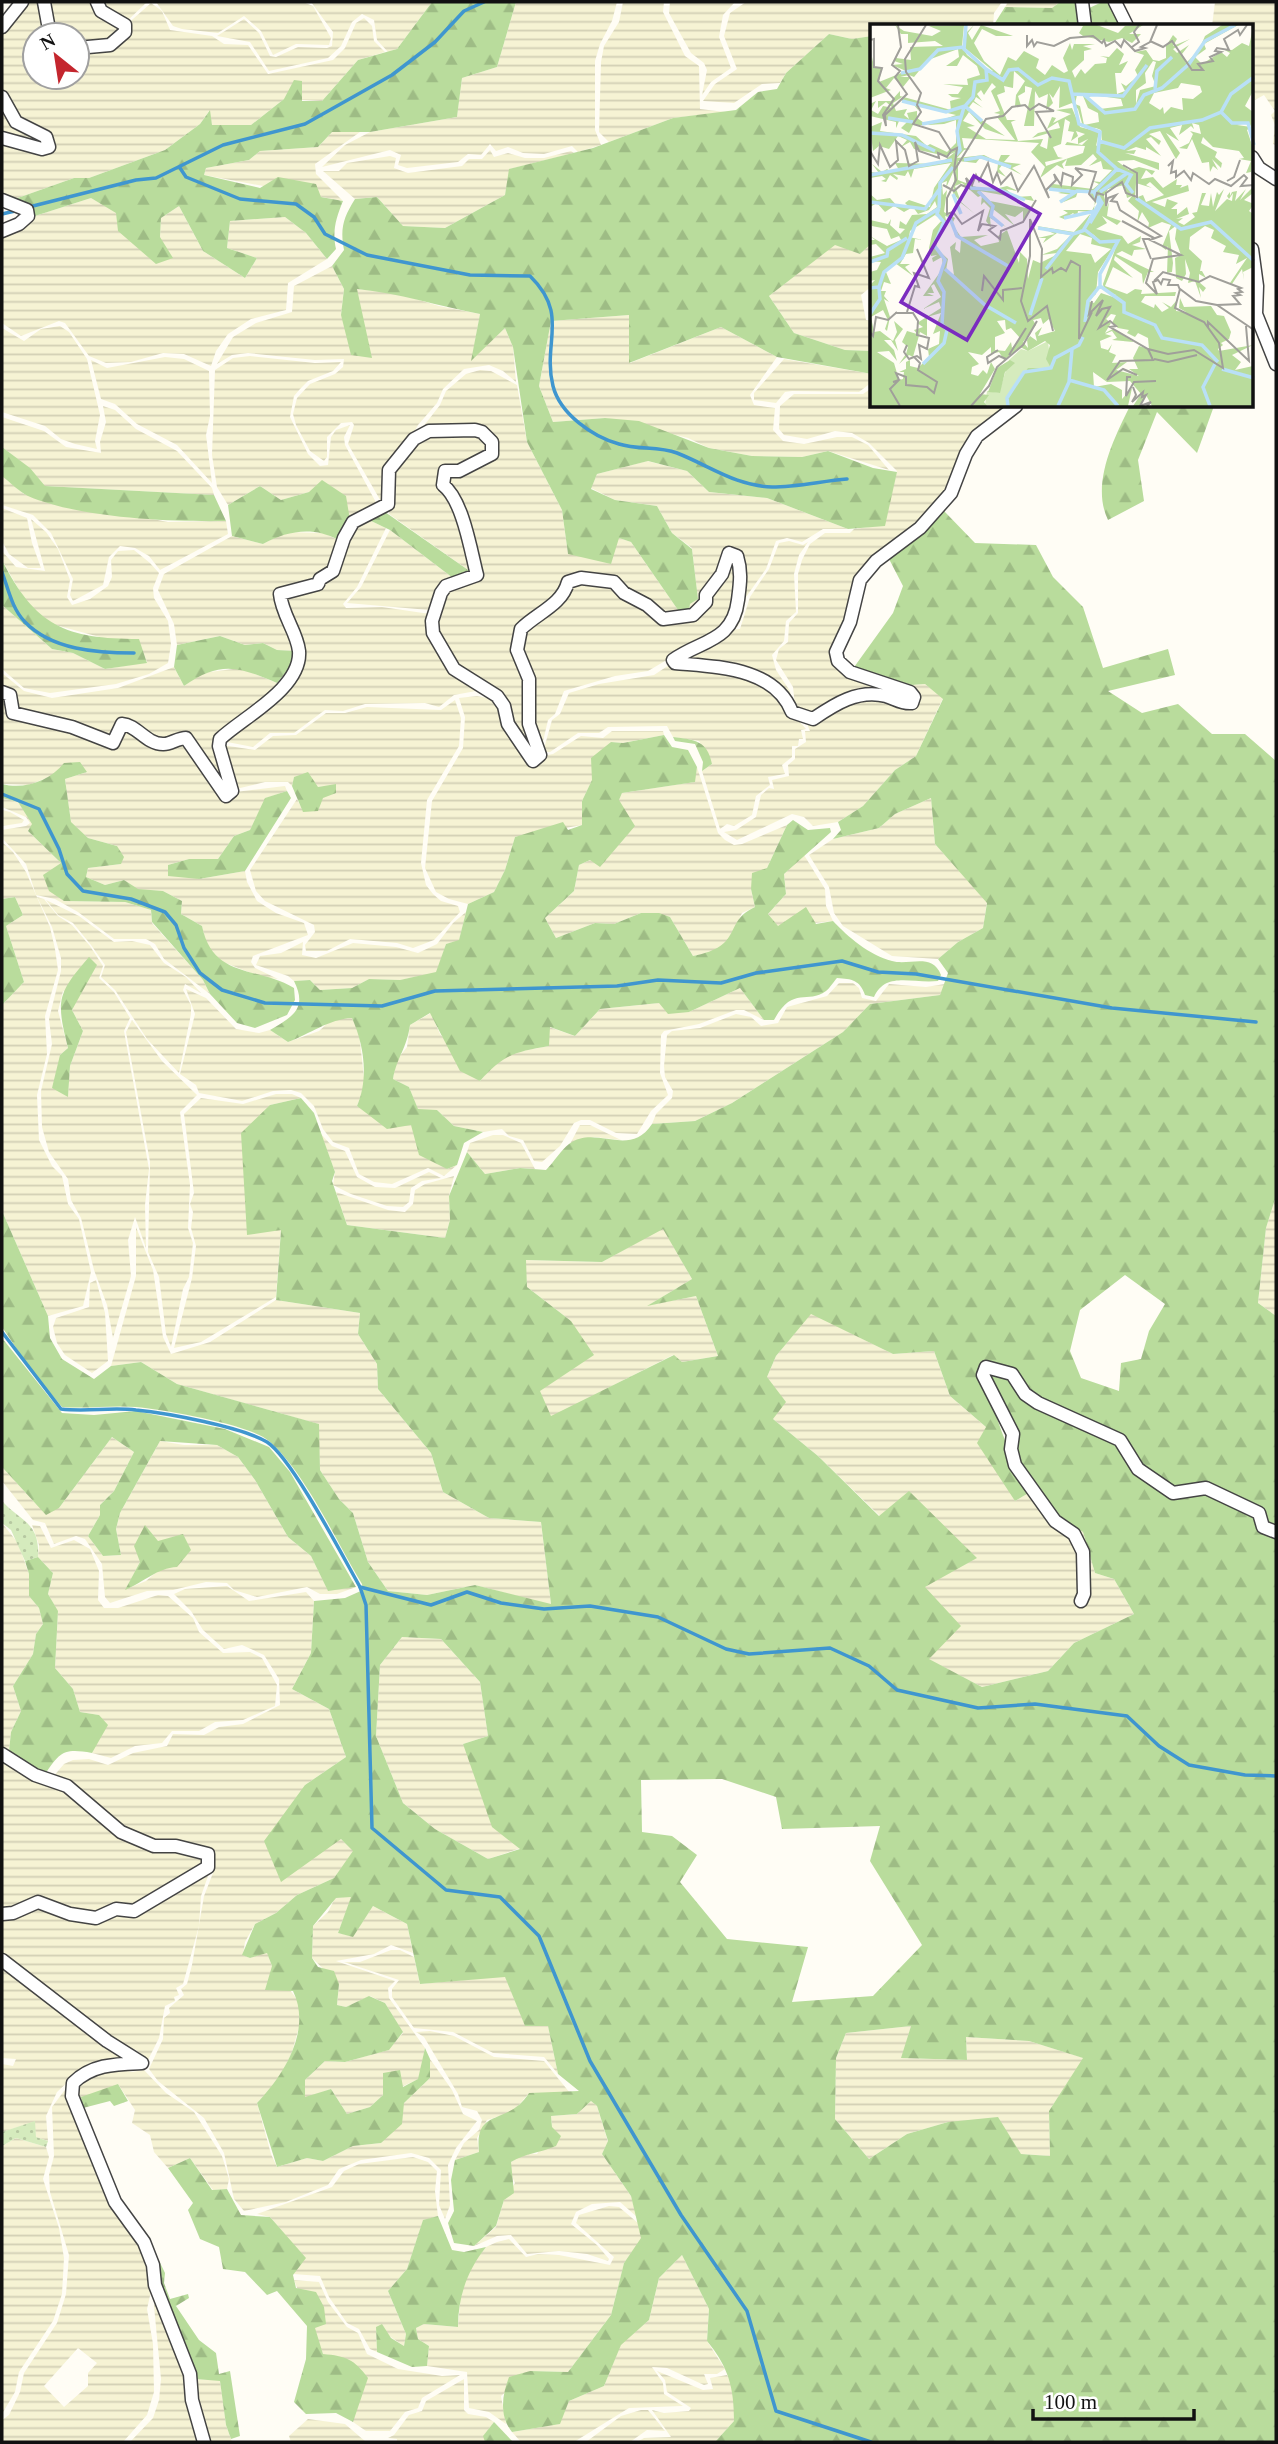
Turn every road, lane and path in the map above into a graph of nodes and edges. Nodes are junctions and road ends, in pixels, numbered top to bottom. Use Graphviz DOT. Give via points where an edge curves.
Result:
graph roads {
  1 [pos="22,2"];
  2 [pos="44,2"];
  3 [pos="97,2"];
  4 [pos="1082,2"];
  5 [pos="1115,2"];
  6 [pos="47,21"];
  7 [pos="1085,24"];
  8 [pos="1126,24"];
  9 [pos="2,27"];
  10 [pos="91,47"];
  11 [pos="2,97"];
  12 [pos="2,138"];
  13 [pos="1254,160"];
  14 [pos="1276,179"];
  15 [pos="2,200"];
  16 [pos="2,231"];
  17 [pos="1254,263"];
  18 [pos="1276,363"];
  19 [pos="1013,408"];
  20 [pos="2,692"];
  21 [pos="1276,1532"];
  22 [pos="1081,1601"];
  23 [pos="2,1754"];
  24 [pos="2,1914"];
  25 [pos="2,1959"];
  26 [pos="204,2442"];
  1 -- 9 [label="street"];
  2 -- 6 [label="street"];
  3 -- 10 [label="street" via="101,11 125,24 125,32 110,46"];
  4 -- 7 [label="street"];
  5 -- 8 [label="street"];
  11 -- 12 [label="street" via="16,122 46,137 49,147"];
  13 -- 14 [label="street"];
  15 -- 16 [label="street" via="27,210 28,216"];
  17 -- 18 [label="street" via="1256,314"];
  19 -- 20 [label="street" via="977,436 944,502 860,580 850,622 836,652 838,661 850,672 910,692 912,703 864,694 834,704 813,719 792,712 784,693 757,677 675,663 678,656 701,648 735,619 742,586 737,556 729,553 706,602 693,615 663,618 614,582 581,578 568,582 556,602 521,629 517,650 529,678 528,724 540,755 533,761 497,696 454,669 433,633 440,593 446,586 477,575 471,540 443,485 445,471 459,471 492,454 492,442 475,430 429,432 414,439 389,470 388,504 353,522 333,571 311,588 280,594 299,651 297,662 278,694 220,739 232,791 226,796 186,737 165,745 148,739 130,724 121,724 113,743 72,727 13,713 10,695"];
  21 -- 22 [label="street" via="1264,1527 1259,1513 1206,1488 1173,1493 1138,1469 1121,1440 1038,1403 1025,1394 1012,1374 986,1367 983,1375 1013,1434 1015,1465 1055,1521 1074,1534 1083,1552"];
  23 -- 24 [label="street" via="35,1775 67,1786 121,1832 154,1846 208,1854 208,1867 134,1911 116,1909 96,1918 38,1902"];
  25 -- 26 [label="street" via="142,2063 86,2070 72,2083 72,2096 115,2202 144,2242 153,2265 155,2286 190,2374"];
}
